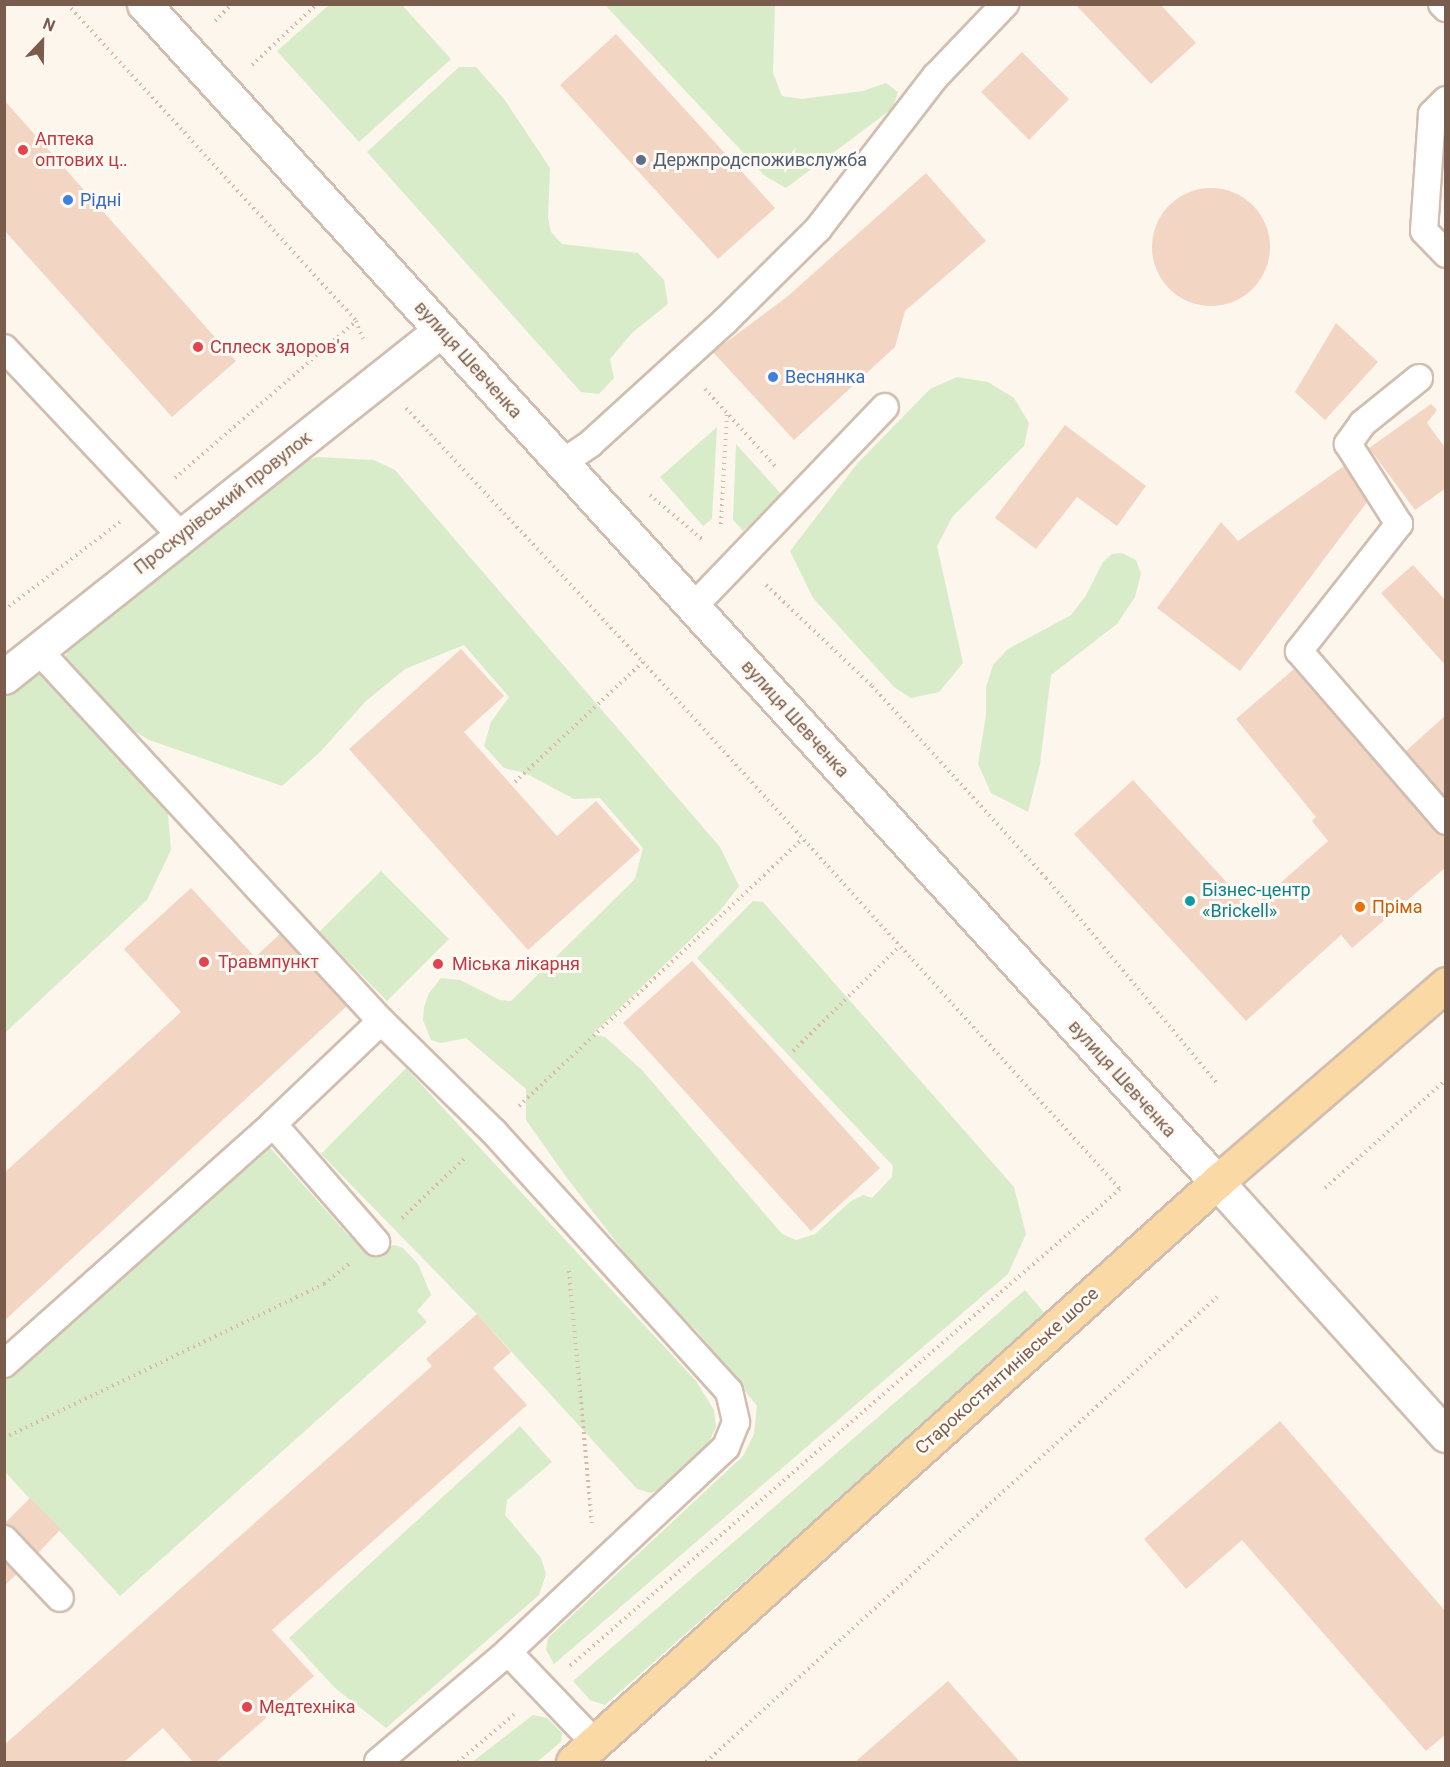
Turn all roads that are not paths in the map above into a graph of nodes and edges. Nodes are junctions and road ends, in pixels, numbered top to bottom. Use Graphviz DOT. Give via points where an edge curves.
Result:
graph roads {
  1 [pos="144,4"];
  2 [pos="1005,4"];
  3 [pos="1442,4"];
  4 [pos="1446,8"];
  5 [pos="1446,100"];
  6 [pos="1446,254"];
  7 [pos="441,330"];
  8 [pos="4,348"];
  9 [pos="1419,378"];
  10 [pos="885,407"];
  11 [pos="562,463"];
  12 [pos="181,536"];
  13 [pos="693,607"];
  14 [pos="38,650"];
  15 [pos="4,677"];
  16 [pos="1446,821"];
  17 [pos="1446,984"];
  18 [pos="381,1021"];
  19 [pos="273,1124"];
  20 [pos="1217,1182"];
  21 [pos="376,1242"];
  22 [pos="4,1364"];
  23 [pos="1446,1435"];
  24 [pos="4,1539"];
  25 [pos="60,1598"];
  26 [pos="508,1652"];
  27 [pos="584,1753"];
  28 [pos="378,1762"];
  1 -- 7 [label="main road, вулиця Шевченка"];
  2 -- 11 [label="lane" via="936,76 818,229 680,362 590,444"];
  3 -- 4 [label="lane"];
  5 -- 6 [label="lane" via="1432,114 1424,231"];
  7 -- 11 [label="main road, вулиця Шевченка"];
  7 -- 12 [label="main road, Проскурівський провулок"];
  8 -- 12 [label="lane"];
  9 -- 16 [label="lane" via="1363,423 1348,444 1399,524 1299,651"];
  10 -- 13 [label="lane"];
  11 -- 13 [label="main road, вулиця Шевченка"];
  12 -- 14 [label="main road, Проскурівський провулок"];
  13 -- 20 [label="main road, вулиця Шевченка"];
  14 -- 15 [label="main road, Проскурівський провулок"];
  14 -- 18 [label="lane"];
  17 -- 20 [label="main road, Старокостянтинівське шосе"];
  18 -- 19 [label="lane"];
  18 -- 26 [label="lane" via="493,1131 729,1391 736,1422 726,1447"];
  19 -- 21 [label="lane"];
  19 -- 22 [label="lane"];
  20 -- 23 [label="main road, вулиця Шевченка"];
  20 -- 27 [label="main road, Старокостянтинівське шосе"];
  24 -- 25 [label="lane"];
  26 -- 27 [label="lane" via="542,1692"];
  26 -- 28 [label="lane"];
}
